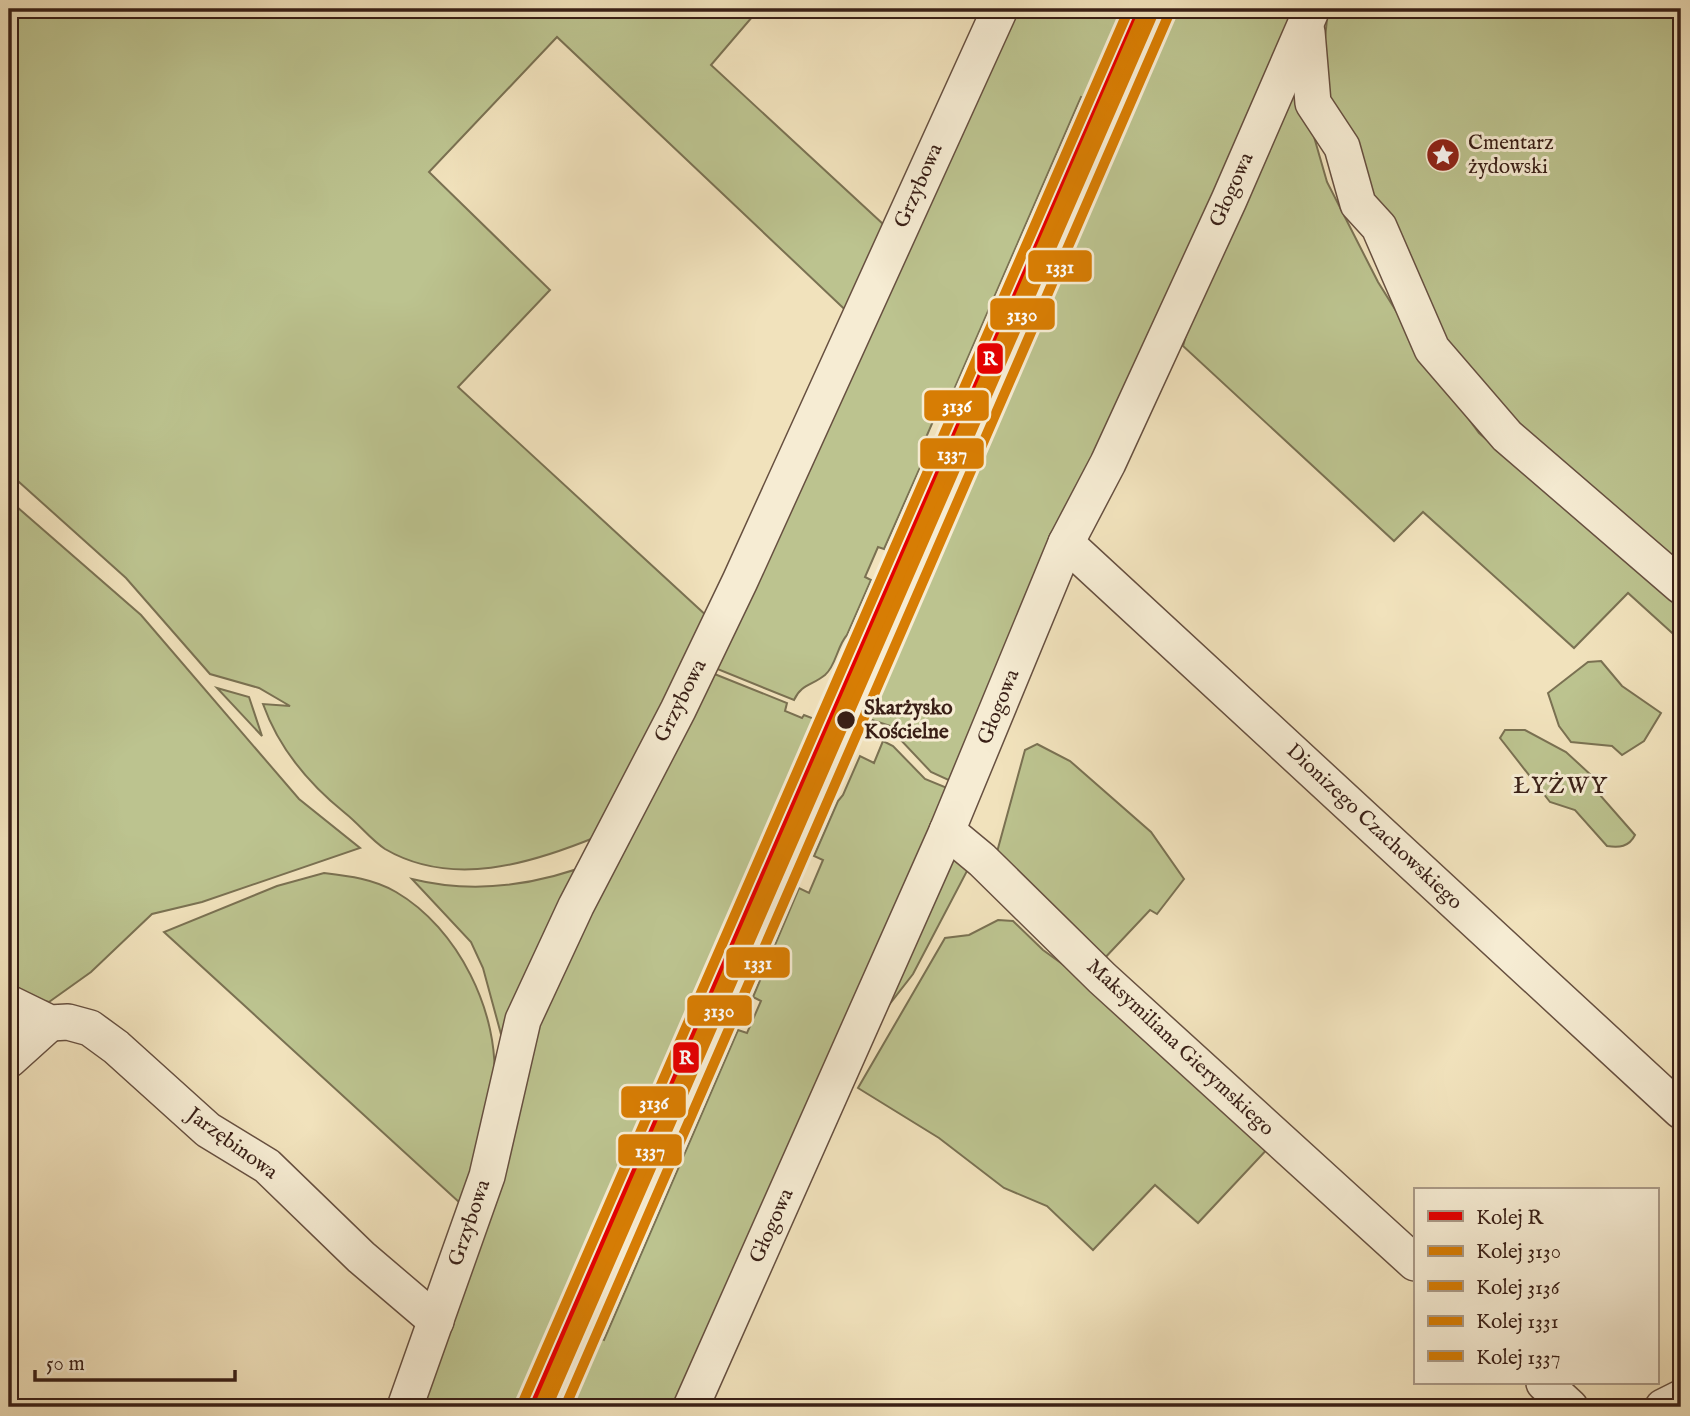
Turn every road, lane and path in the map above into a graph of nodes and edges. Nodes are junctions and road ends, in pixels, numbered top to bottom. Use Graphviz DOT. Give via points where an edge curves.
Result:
graph roads {
  1 [pos="1000,9"];
  2 [pos="1308,18"];
  3 [pos="1066,543"];
  4 [pos="1681,586"];
  5 [pos="947,831"];
  6 [pos="9,1003"];
  7 [pos="50,1023"];
  8 [pos="9,1060"];
  9 [pos="1681,1111"];
  10 [pos="1414,1262"];
  11 [pos="436,1321"];
  12 [pos="1545,1384"];
  13 [pos="1681,1398"];
  14 [pos="405,1407"];
  15 [pos="691,1407"];
  16 [pos="1570,1407"];
  17 [pos="1663,1407"];
  1 -- 11 [label="street, Grzybowa" via="740,581 523,1020 487,1176"];
  2 -- 3 [label="street, Głogowa" via="1108,463"];
  2 -- 4 [label="street" via="1312,103 1342,147 1358,204 1379,227 1432,349 1507,436"];
  3 -- 5 [label="street, Głogowa"];
  3 -- 9 [label="street, Dionizego Czachowskiego"];
  5 -- 10 [label="street, Maksymiliana Gierymskiego"];
  5 -- 15 [label="street, Głogowa"];
  6 -- 7 [label="street, Jarzębinowa"];
  7 -- 8 [label="street"];
  7 -- 11 [label="street, Jarzębinowa" via="90,1028 116,1047 208,1130 267,1166 361,1257"];
  11 -- 14 [label="street, Grzybowa"];
  12 -- 16 [label="street"];
  13 -- 17 [label="street"];
}
